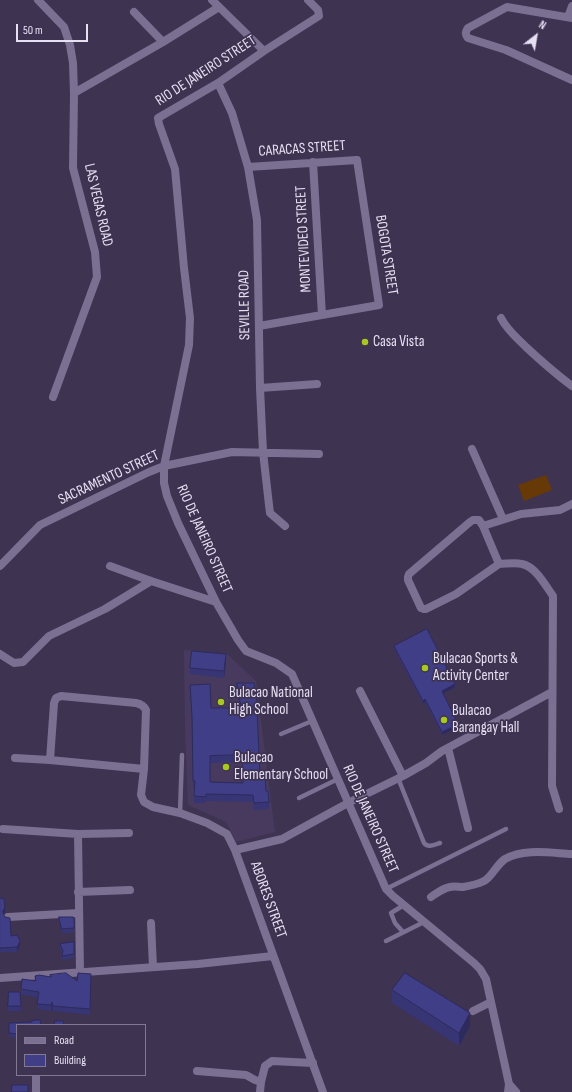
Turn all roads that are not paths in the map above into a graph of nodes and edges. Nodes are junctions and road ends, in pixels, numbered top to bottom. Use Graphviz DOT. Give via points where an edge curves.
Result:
graph roads {
  1 [pos="38,0"];
  2 [pos="212,0"];
  3 [pos="308,0"];
  4 [pos="572,0"];
  5 [pos="572,5"];
  6 [pos="219,7"];
  7 [pos="134,12"];
  8 [pos="570,17"];
  9 [pos="163,42"];
  10 [pos="264,51"];
  11 [pos="572,80"];
  12 [pos="218,83"];
  13 [pos="74,94"];
  14 [pos="357,160"];
  15 [pos="313,162"];
  16 [pos="248,167"];
  17 [pos="322,315"];
  18 [pos="501,318"];
  19 [pos="259,326"];
  20 [pos="317,384"];
  21 [pos="572,386"];
  22 [pos="260,388"];
  23 [pos="53,397"];
  24 [pos="472,449"];
  25 [pos="263,452"];
  26 [pos="319,454"];
  27 [pos="164,466"];
  28 [pos="572,504"];
  29 [pos="503,519"];
  30 [pos="285,526"];
  31 [pos="483,526"];
  32 [pos="499,564"];
  33 [pos="0,566"];
  34 [pos="110,566"];
  35 [pos="152,581"];
  36 [pos="216,602"];
  37 [pos="0,654"];
  38 [pos="360,691"];
  39 [pos="552,692"];
  40 [pos="312,721"];
  41 [pos="281,734"];
  42 [pos="448,748"];
  43 [pos="182,755"];
  44 [pos="15,758"];
  45 [pos="50,760"];
  46 [pos="144,769"];
  47 [pos="401,777"];
  48 [pos="338,779"];
  49 [pos="299,798"];
  50 [pos="348,803"];
  51 [pos="559,809"];
  52 [pos="180,813"];
  53 [pos="468,828"];
  54 [pos="3,829"];
  55 [pos="506,830"];
  56 [pos="129,833"];
  57 [pos="78,834"];
  58 [pos="440,843"];
  59 [pos="235,850"];
  60 [pos="572,854"];
  61 [pos="386,889"];
  62 [pos="130,890"];
  63 [pos="78,892"];
  64 [pos="431,897"];
  65 [pos="404,905"];
  66 [pos="79,913"];
  67 [pos="8,917"];
  68 [pos="424,922"];
  69 [pos="151,923"];
  70 [pos="403,932"];
  71 [pos="386,941"];
  72 [pos="273,956"];
  73 [pos="153,967"];
  74 [pos="80,972"];
  75 [pos="0,978"];
  76 [pos="491,1002"];
  77 [pos="473,1011"];
  78 [pos="313,1063"];
  79 [pos="197,1070"];
  80 [pos="36,1076"];
  81 [pos="261,1082"];
  82 [pos="508,1088"];
  83 [pos="36,1092"];
  84 [pos="260,1092"];
  85 [pos="323,1092"];
  86 [pos="516,1092"];
  1 -- 13 [label="street, LAS VEGAS ROAD" via="64,27 67,34 73,63"];
  2 -- 6 [label="street"];
  3 -- 10 [label="street, RIO DE JANEIRO STREET" via="318,10 319,16"];
  4 -- 5 [label="street"];
  5 -- 8 [label="street"];
  6 -- 9 [label="street"];
  6 -- 10 [label="street"];
  7 -- 9 [label="street"];
  8 -- 11 [label="street" via="507,7 468,28 466,35"];
  9 -- 13 [label="street"];
  10 -- 12 [label="street, RIO DE JANEIRO STREET"];
  12 -- 16 [label="street, SEVILLE ROAD" via="232,113"];
  12 -- 27 [label="street, RIO DE JANEIRO STREET" via="158,118 175,169 190,318 189,345"];
  13 -- 23 [label="street, LAS VEGAS ROAD" via="73,168 95,252 97,277"];
  14 -- 15 [label="street, CARACAS STREET"];
  14 -- 17 [label="street, BOGOTA STREET" via="379,305"];
  15 -- 16 [label="street, CARACAS STREET"];
  15 -- 17 [label="street, MONTEVIDEO STREET"];
  16 -- 19 [label="street, SEVILLE ROAD" via="257,220"];
  17 -- 19 [label="street, BOGOTA STREET"];
  18 -- 21 [label="street" via="510,332 535,356"];
  19 -- 22 [label="street, SEVILLE ROAD"];
  20 -- 22 [label="street"];
  22 -- 25 [label="street, SEVILLE ROAD"];
  24 -- 29 [label="street"];
  25 -- 26 [label="street, SACRAMENTO STREET"];
  25 -- 27 [label="street, SACRAMENTO STREET" via="232,452"];
  25 -- 30 [label="street, SEVILLE ROAD" via="270,513"];
  27 -- 33 [label="street, SACRAMENTO STREET" via="40,525"];
  27 -- 36 [label="street, RIO DE JANEIRO STREET" via="164,483 178,523"];
  28 -- 29 [label="street" via="560,510 521,514"];
  29 -- 31 [label="street"];
  31 -- 32 [label="street"];
  31 -- 32 [label="street" via="479,520 473,520 410,574 408,580 421,608 426,609 456,594"];
  32 -- 39 [label="street" via="521,563 530,566 553,596"];
  34 -- 35 [label="street"];
  35 -- 36 [label="street"];
  35 -- 37 [label="street" via="105,610 49,636 23,662 14,663"];
  36 -- 40 [label="street, RIO DE JANEIRO STREET" via="246,651 276,662 292,674"];
  38 -- 47 [label="street"];
  39 -- 42 [label="street"];
  39 -- 51 [label="street" via="552,786"];
  40 -- 41 [label="lane"];
  40 -- 48 [label="street, RIO DE JANEIRO STREET"];
  42 -- 47 [label="street"];
  42 -- 53 [label="street"];
  43 -- 52 [label="lane"];
  44 -- 45 [label="street"];
  45 -- 46 [label="street"];
  45 -- 46 [label="street, ABORES STREET" via="56,698 61,696 136,703 146,710"];
  46 -- 52 [label="street, ABORES STREET" via="141,795 144,802 153,807"];
  47 -- 50 [label="street"];
  47 -- 58 [label="lane" via="424,843 429,846"];
  48 -- 49 [label="lane"];
  48 -- 50 [label="street, RIO DE JANEIRO STREET"];
  50 -- 59 [label="street" via="282,839"];
  50 -- 61 [label="street, RIO DE JANEIRO STREET"];
  52 -- 59 [label="street, ABORES STREET" via="227,834"];
  54 -- 57 [label="street"];
  55 -- 61 [label="lane"];
  56 -- 57 [label="street"];
  57 -- 63 [label="street"];
  59 -- 72 [label="street, ABORES STREET"];
  60 -- 64 [label="street" via="522,853 504,859 485,881 464,887 451,887"];
  61 -- 65 [label="street, RIO DE JANEIRO STREET"];
  62 -- 63 [label="street"];
  63 -- 66 [label="street"];
  65 -- 68 [label="street, RIO DE JANEIRO STREET"];
  65 -- 70 [label="lane" via="392,913 395,923"];
  66 -- 67 [label="street"];
  66 -- 74 [label="street"];
  68 -- 70 [label="lane"];
  68 -- 76 [label="street, RIO DE JANEIRO STREET" via="480,969 486,980"];
  69 -- 73 [label="street"];
  70 -- 71 [label="lane"];
  72 -- 73 [label="street"];
  72 -- 78 [label="street, ABORES STREET"];
  73 -- 74 [label="street"];
  74 -- 75 [label="street"];
  76 -- 77 [label="street"];
  76 -- 82 [label="street, RIO DE JANEIRO STREET"];
  78 -- 81 [label="street" via="272,1061 265,1066"];
  78 -- 85 [label="street, ABORES STREET"];
  79 -- 81 [label="street" via="246,1075"];
  80 -- 83 [label="street"];
  81 -- 84 [label="street"];
  82 -- 86 [label="street, RIO DE JANEIRO STREET"];
}
